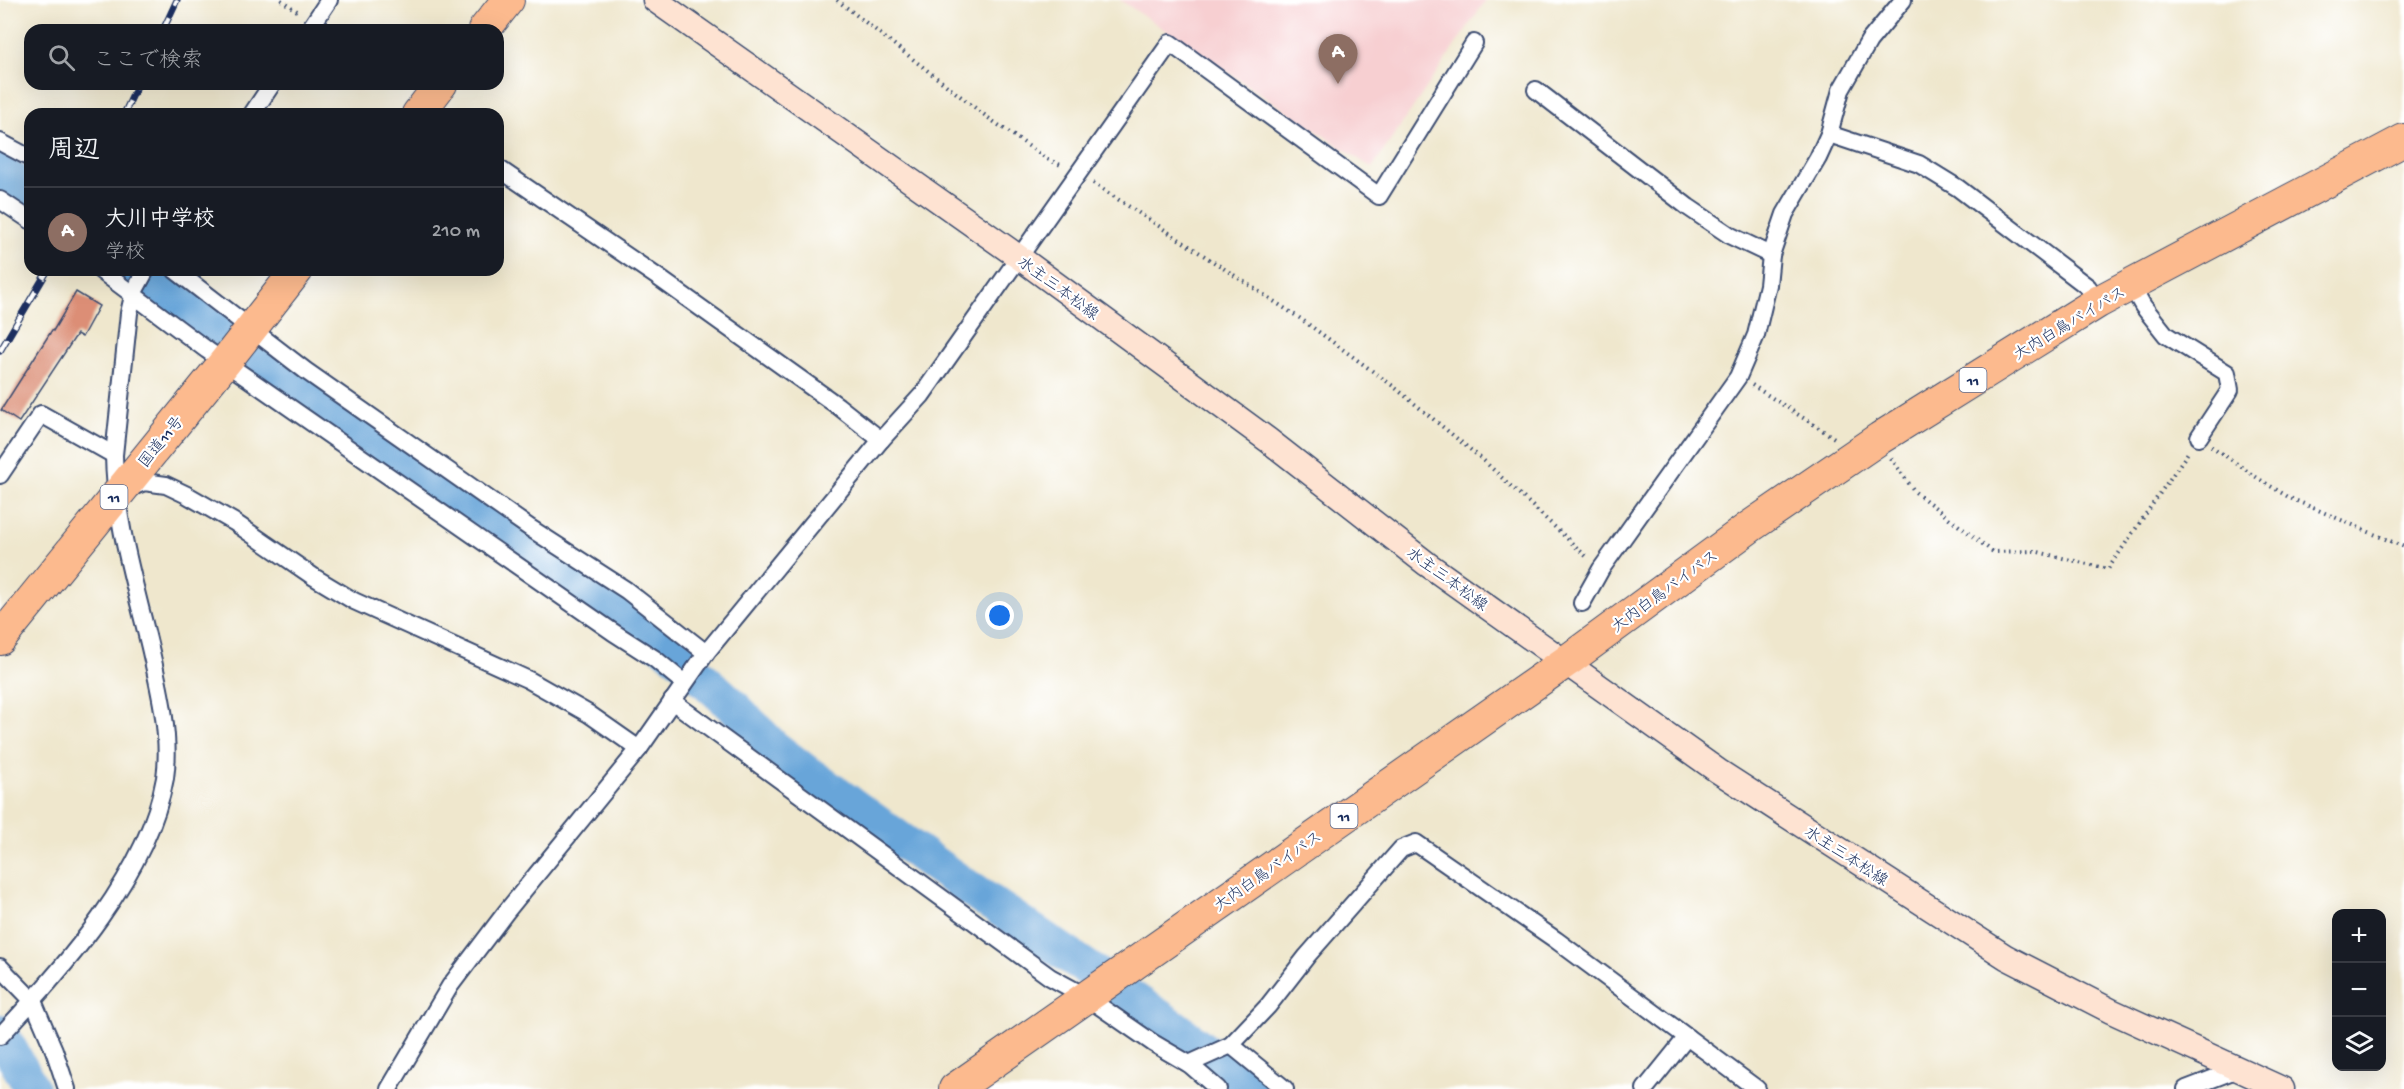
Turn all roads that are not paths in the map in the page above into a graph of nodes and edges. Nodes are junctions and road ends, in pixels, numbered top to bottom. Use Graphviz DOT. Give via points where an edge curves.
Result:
graph roads {
  1 [pos="329,0"];
  2 [pos="508,0"];
  3 [pos="655,0"];
  4 [pos="1903,0"];
  5 [pos="313,24"];
  6 [pos="489,24"];
  7 [pos="1474,43"];
  8 [pos="268,90"];
  9 [pos="436,90"];
  10 [pos="1536,90"];
  11 [pos="256,108"];
  12 [pos="423,108"];
  13 [pos="1829,134"];
  14 [pos="2404,140"];
  15 [pos="0,142"];
  16 [pos="24,155"];
  17 [pos="504,172"];
  18 [pos="0,200"];
  19 [pos="24,216"];
  20 [pos="1771,255"];
  21 [pos="1020,258"];
  22 [pos="108,276"];
  23 [pos="143,276"];
  24 [pos="180,276"];
  25 [pos="292,276"];
  26 [pos="2131,285"];
  27 [pos="134,294"];
  28 [pos="2098,302"];
  29 [pos="238,345"];
  30 [pos="2199,437"];
  31 [pos="881,440"];
  32 [pos="114,456"];
  33 [pos="0,474"];
  34 [pos="116,494"];
  35 [pos="1582,603"];
  36 [pos="3,630"];
  37 [pos="704,655"];
  38 [pos="1567,662"];
  39 [pos="686,681"];
  40 [pos="672,701"];
  41 [pos="639,749"];
  42 [pos="0,967"];
  43 [pos="1089,994"];
  44 [pos="29,1005"];
  45 [pos="0,1036"];
  46 [pos="1687,1037"];
  47 [pos="1228,1046"];
  48 [pos="1193,1062"];
  49 [pos="2238,1069"];
  50 [pos="2193,1088"];
  51 [pos="67,1089"];
  52 [pos="389,1089"];
  53 [pos="955,1089"];
  54 [pos="1218,1089"];
  55 [pos="1285,1089"];
  56 [pos="1644,1089"];
  57 [pos="1757,1089"];
  58 [pos="2282,1089"];
  1 -- 5 [label="street"];
  2 -- 6 [label="highway"];
  3 -- 21 [label="main road, 水主三本松線"];
  4 -- 13 [label="street" via="1869,41 1841,90"];
  7 -- 21 [label="street" via="1380,196 1170,44"];
  8 -- 11 [label="street"];
  9 -- 12 [label="highway"];
  10 -- 20 [label="street" via="1688,207 1731,236"];
  13 -- 20 [label="street" via="1785,214"];
  13 -- 28 [label="street" via="1919,165 1958,188 2088,287"];
  14 -- 26 [label="highway, 大内白鳥バイパス / 11"];
  15 -- 16 [label="street"];
  17 -- 31 [label="street" via="659,278"];
  18 -- 19 [label="street"];
  20 -- 35 [label="street" via="1756,335 1738,377 1601,569"];
  21 -- 31 [label="street" via="922,395"];
  21 -- 38 [label="main road, 水主三本松線" via="1268,440 1427,564"];
  22 -- 27 [label="street"];
  23 -- 27 [label="street"];
  24 -- 29 [label="street"];
  25 -- 29 [label="highway, 国道11号 / 11"];
  26 -- 28 [label="highway, 大内白鳥バイパス / 11"];
  26 -- 30 [label="street" via="2166,335 2227,373 2230,390"];
  27 -- 29 [label="street"];
  27 -- 32 [label="street"];
  28 -- 38 [label="highway, 大内白鳥バイパス / 11" via="1868,446 1751,526"];
  29 -- 34 [label="highway, 国道11号 / 11"];
  29 -- 37 [label="street" via="306,371 530,528 626,590"];
  29 -- 39 [label="street" via="613,632"];
  31 -- 37 [label="street"];
  32 -- 33 [label="street" via="41,414"];
  32 -- 34 [label="street"];
  34 -- 36 [label="highway, 国道11号 / 11"];
  34 -- 41 [label="street" via="144,482 166,485 188,495 354,601 529,680 589,714"];
  34 -- 44 [label="street" via="163,718 165,777 149,831 115,896"];
  37 -- 39 [label="street"];
  38 -- 43 [label="highway, 大内白鳥バイパス / 11"];
  38 -- 49 [label="main road, 水主三本松線" via="1718,771 2006,957"];
  39 -- 40 [label="street"];
  40 -- 41 [label="street"];
  40 -- 43 [label="street" via="1050,976"];
  41 -- 52 [label="street" via="450,986"];
  42 -- 44 [label="street"];
  43 -- 48 [label="street" via="1153,1043"];
  43 -- 53 [label="highway, 大内白鳥バイパス / 11"];
  44 -- 45 [label="street"];
  44 -- 51 [label="street" via="54,1050"];
  46 -- 47 [label="street" via="1416,843 1401,849 1268,1006"];
  46 -- 56 [label="street"];
  46 -- 57 [label="street"];
  47 -- 48 [label="street"];
  47 -- 55 [label="street"];
  48 -- 54 [label="street"];
  49 -- 50 [label="street"];
  49 -- 58 [label="main road, 水主三本松線"];
}
